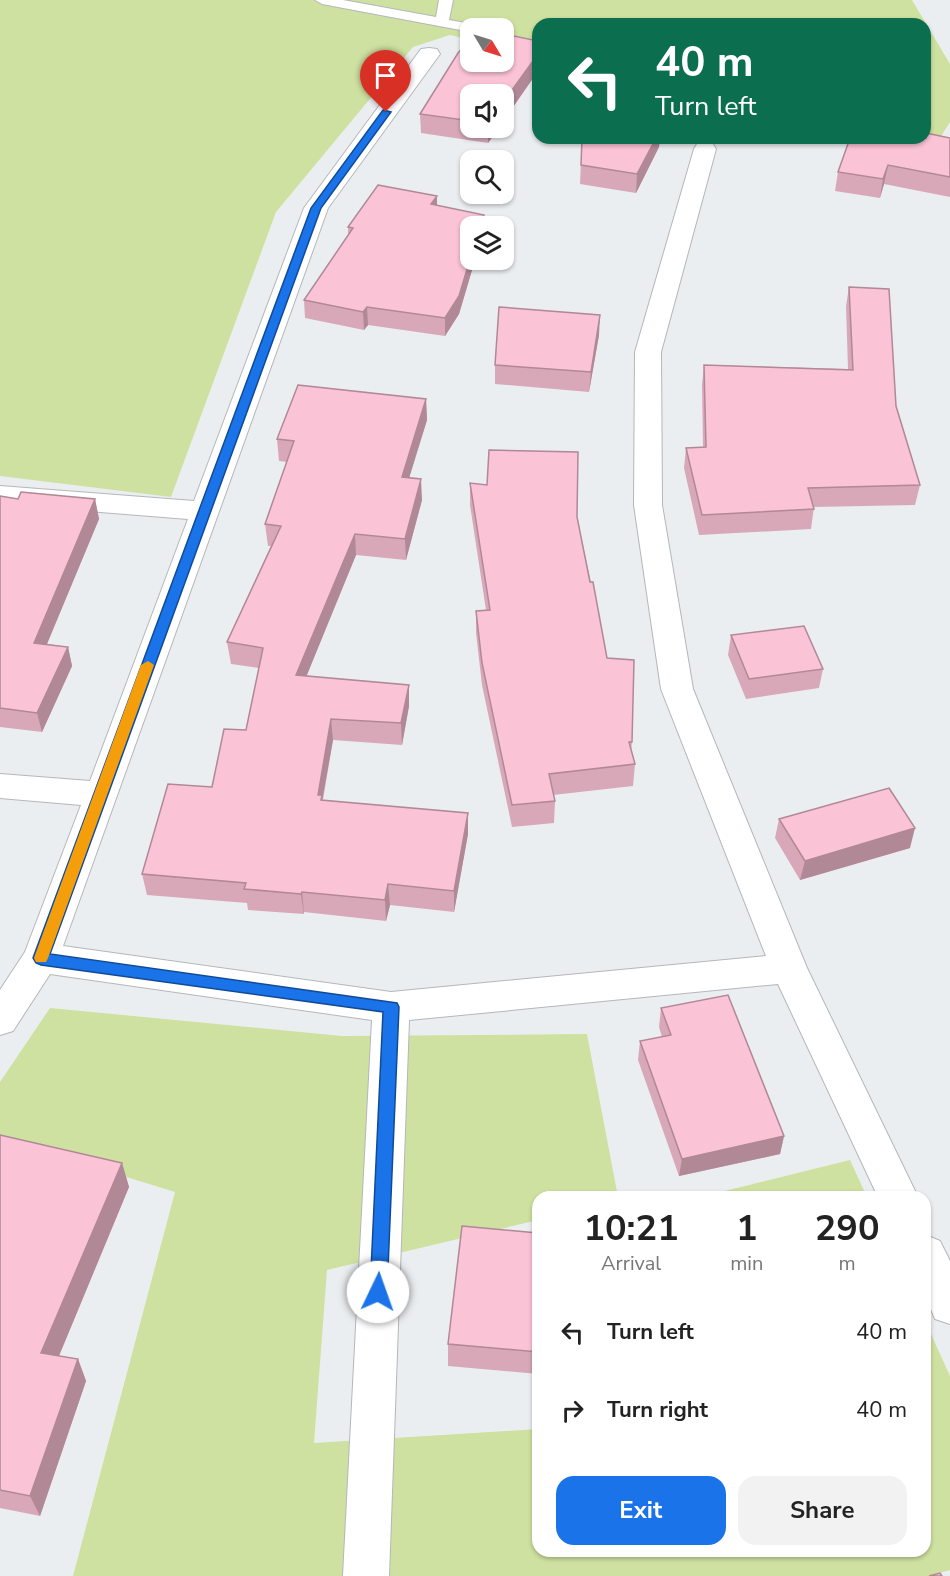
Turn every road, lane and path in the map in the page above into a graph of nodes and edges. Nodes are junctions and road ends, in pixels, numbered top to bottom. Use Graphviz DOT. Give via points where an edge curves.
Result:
graph roads {
  1 [pos="322,0"];
  2 [pos="446,0"];
  3 [pos="442,22"];
  4 [pos="460,26"];
  5 [pos="429,54"];
  6 [pos="705,149"];
  7 [pos="0,495"];
  8 [pos="204,511"];
  9 [pos="0,786"];
  10 [pos="101,794"];
  11 [pos="41,958"];
  12 [pos="789,968"];
  13 [pos="391,1007"];
  14 [pos="0,1020"];
  15 [pos="895,1191"];
  16 [pos="931,1265"];
  17 [pos="950,1305"];
  18 [pos="366,1576"];
  1 -- 3 [label="lane"];
  2 -- 3 [label="lane"];
  3 -- 4 [label="lane"];
  5 -- 8 [label="street" via="316,208"];
  6 -- 12 [label="street" via="648,352 648,505 676,689"];
  7 -- 8 [label="street"];
  8 -- 10 [label="street"];
  9 -- 10 [label="street"];
  10 -- 11 [label="street"];
  11 -- 13 [label="street"];
  11 -- 14 [label="street"];
  12 -- 13 [label="street"];
  12 -- 15 [label="street"];
  13 -- 18 [label="street"];
  16 -- 17 [label="street"];
}
